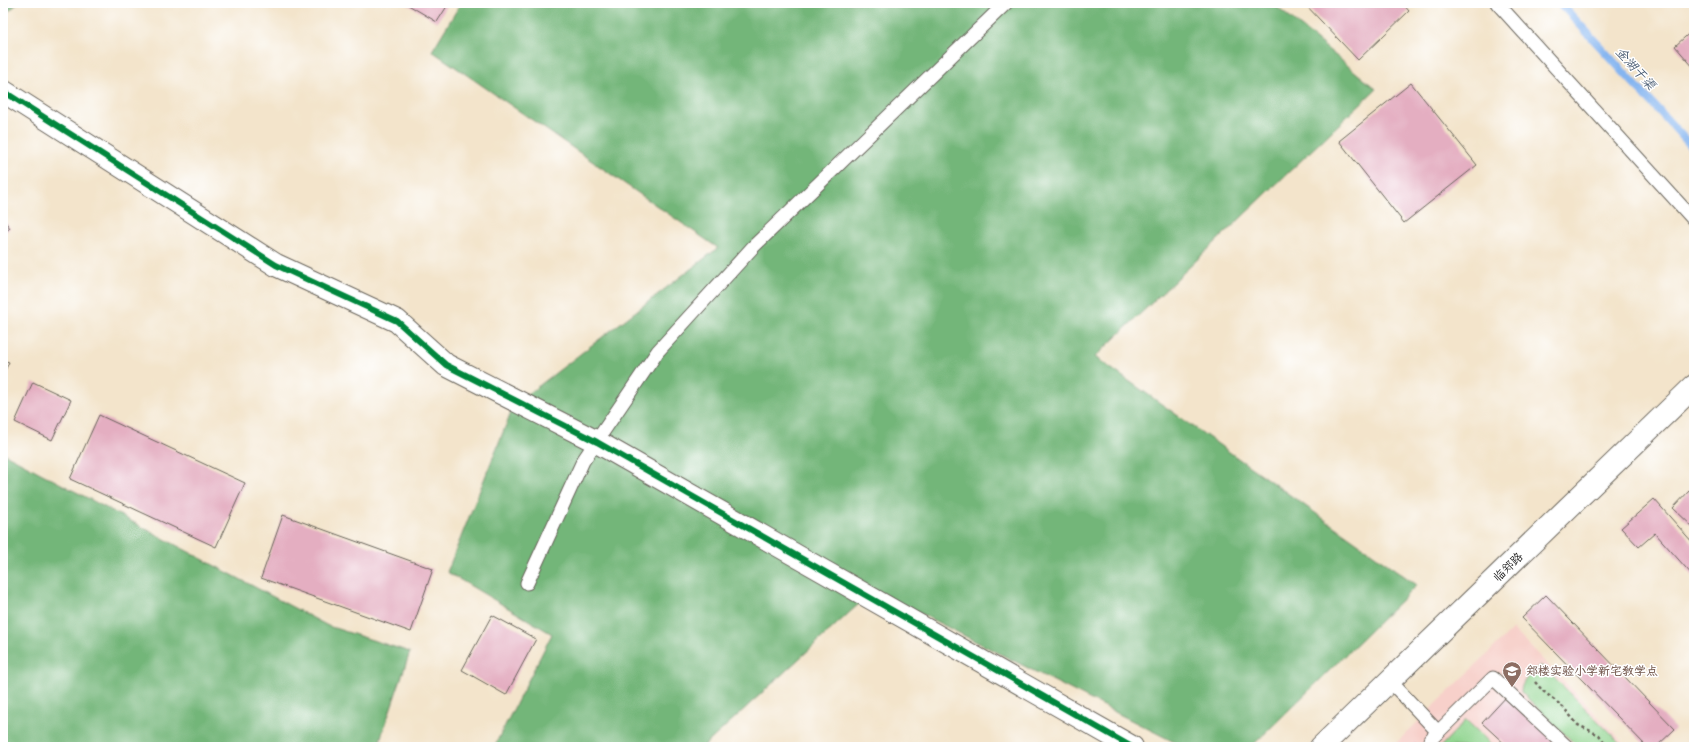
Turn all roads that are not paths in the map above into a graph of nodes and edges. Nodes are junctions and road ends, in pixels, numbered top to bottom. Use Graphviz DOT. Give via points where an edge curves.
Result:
graph roads {
  1 [pos="1006,3"];
  2 [pos="1497,3"];
  3 [pos="3,91"];
  4 [pos="1694,220"];
  5 [pos="1694,386"];
  6 [pos="596,442"];
  7 [pos="527,583"];
  8 [pos="1390,681"];
  9 [pos="1132,747"];
  10 [pos="1321,747"];
  11 [pos="1567,747"];
  1 -- 6 [label="lane" via="753,247 658,351"];
  2 -- 4 [label="lane"];
  3 -- 6 [label="street" via="276,265 397,321 446,365"];
  5 -- 8 [label="street, 临郑路"];
  6 -- 7 [label="lane" via="583,461"];
  6 -- 9 [label="street"];
  8 -- 10 [label="street, 临郑路"];
  8 -- 11 [label="lane" via="1434,736 1493,678"];
}
